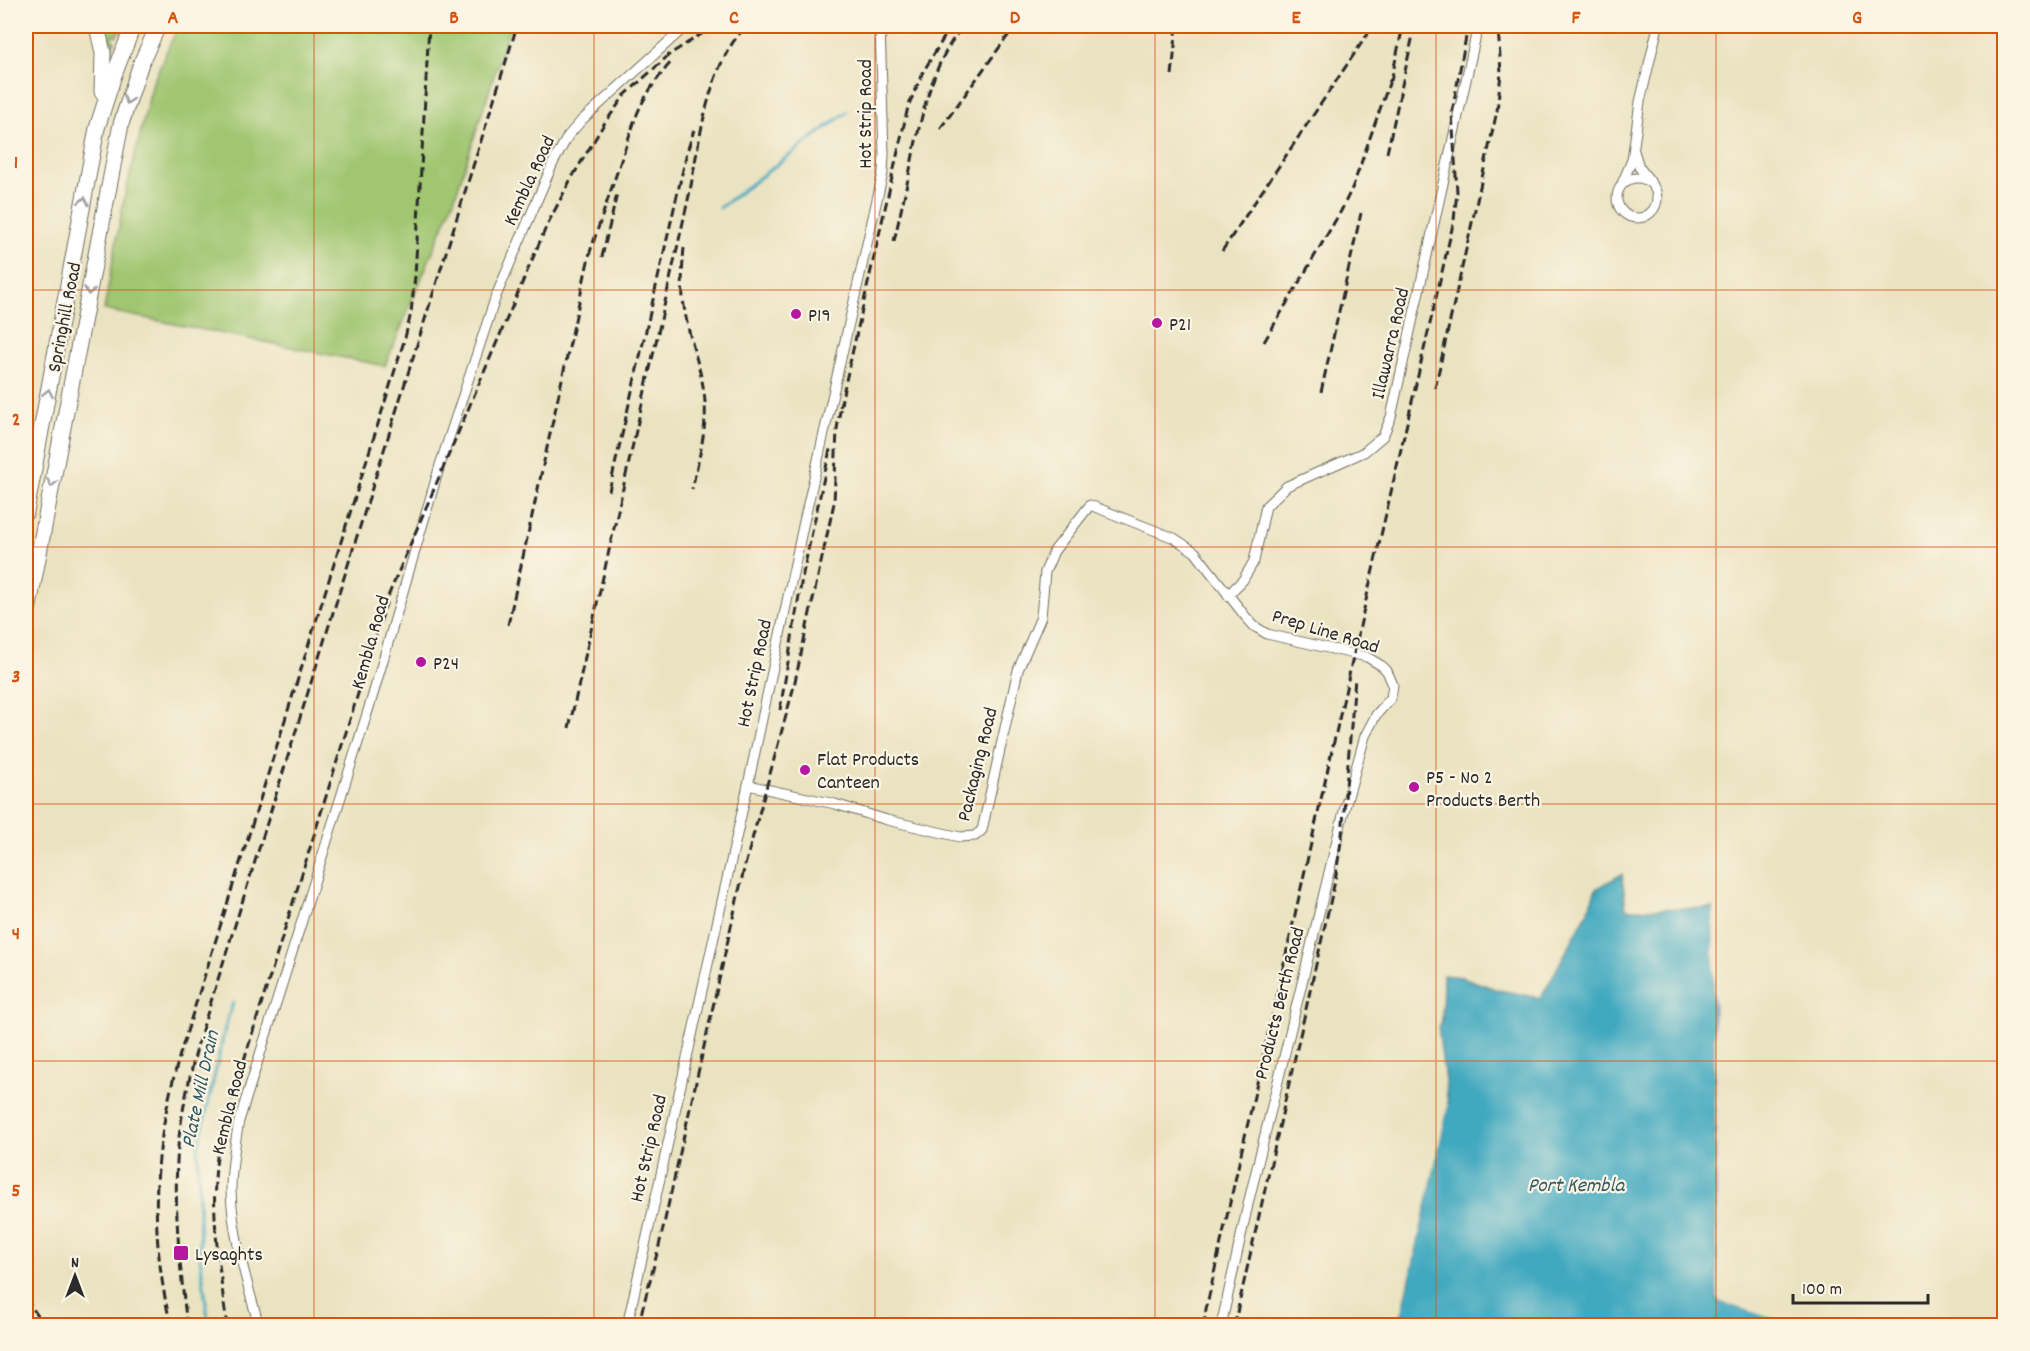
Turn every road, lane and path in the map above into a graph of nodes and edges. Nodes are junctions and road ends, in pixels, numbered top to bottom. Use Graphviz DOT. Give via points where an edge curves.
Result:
graph roads {
  1 [pos="97,26"];
  2 [pos="133,26"];
  3 [pos="158,26"];
  4 [pos="686,26"];
  5 [pos="880,26"];
  6 [pos="1478,26"];
  7 [pos="1658,26"];
  8 [pos="97,128"];
  9 [pos="1634,146"];
  10 [pos="1653,185"];
  11 [pos="1621,186"];
  12 [pos="26,512"];
  13 [pos="1228,595"];
  14 [pos="1041,617"];
  15 [pos="26,621"];
  16 [pos="1391,698"];
  17 [pos="748,785"];
  18 [pos="259,1326"];
  19 [pos="627,1326"];
  20 [pos="1221,1326"];
  1 -- 8 [label="main road" via="104,69"];
  2 -- 8 [label="main road, Springhill Road"];
  3 -- 15 [label="main road, Springhill Road, one-way" via="121,124"];
  4 -- 18 [label="street, Kembla Road" via="582,120 560,150 496,296 452,427 372,698 239,1121 232,1208"];
  5 -- 17 [label="street, Hot Strip Road" via="883,173"];
  6 -- 13 [label="street, Illawarra Road" via="1391,417 1383,436 1364,452 1287,486 1266,506 1254,561 1244,580"];
  7 -- 9 [label="street"];
  12 -- 8 [label="main road, Springhill Road, one-way"];
  9 -- 10 [label="street" via="1639,167"];
  9 -- 11 [label="street"];
  10 -- 11 [label="street" via="1636,178"];
  10 -- 11 [label="street" via="1656,207 1637,218 1620,207 1617,195"];
  13 -- 14 [label="street, Prep Line Road" via="1195,552 1174,538 1090,505 1049,561"];
  13 -- 16 [label="street, Prep Line Road" via="1254,626 1267,634 1376,661 1388,671 1394,685"];
  14 -- 17 [label="street, Packaging Road" via="1018,670 982,830 975,836 960,837"];
  16 -- 20 [label="street, Products Berth Road" via="1365,736 1344,811"];
  17 -- 19 [label="street, Hot Strip Road"];
}
